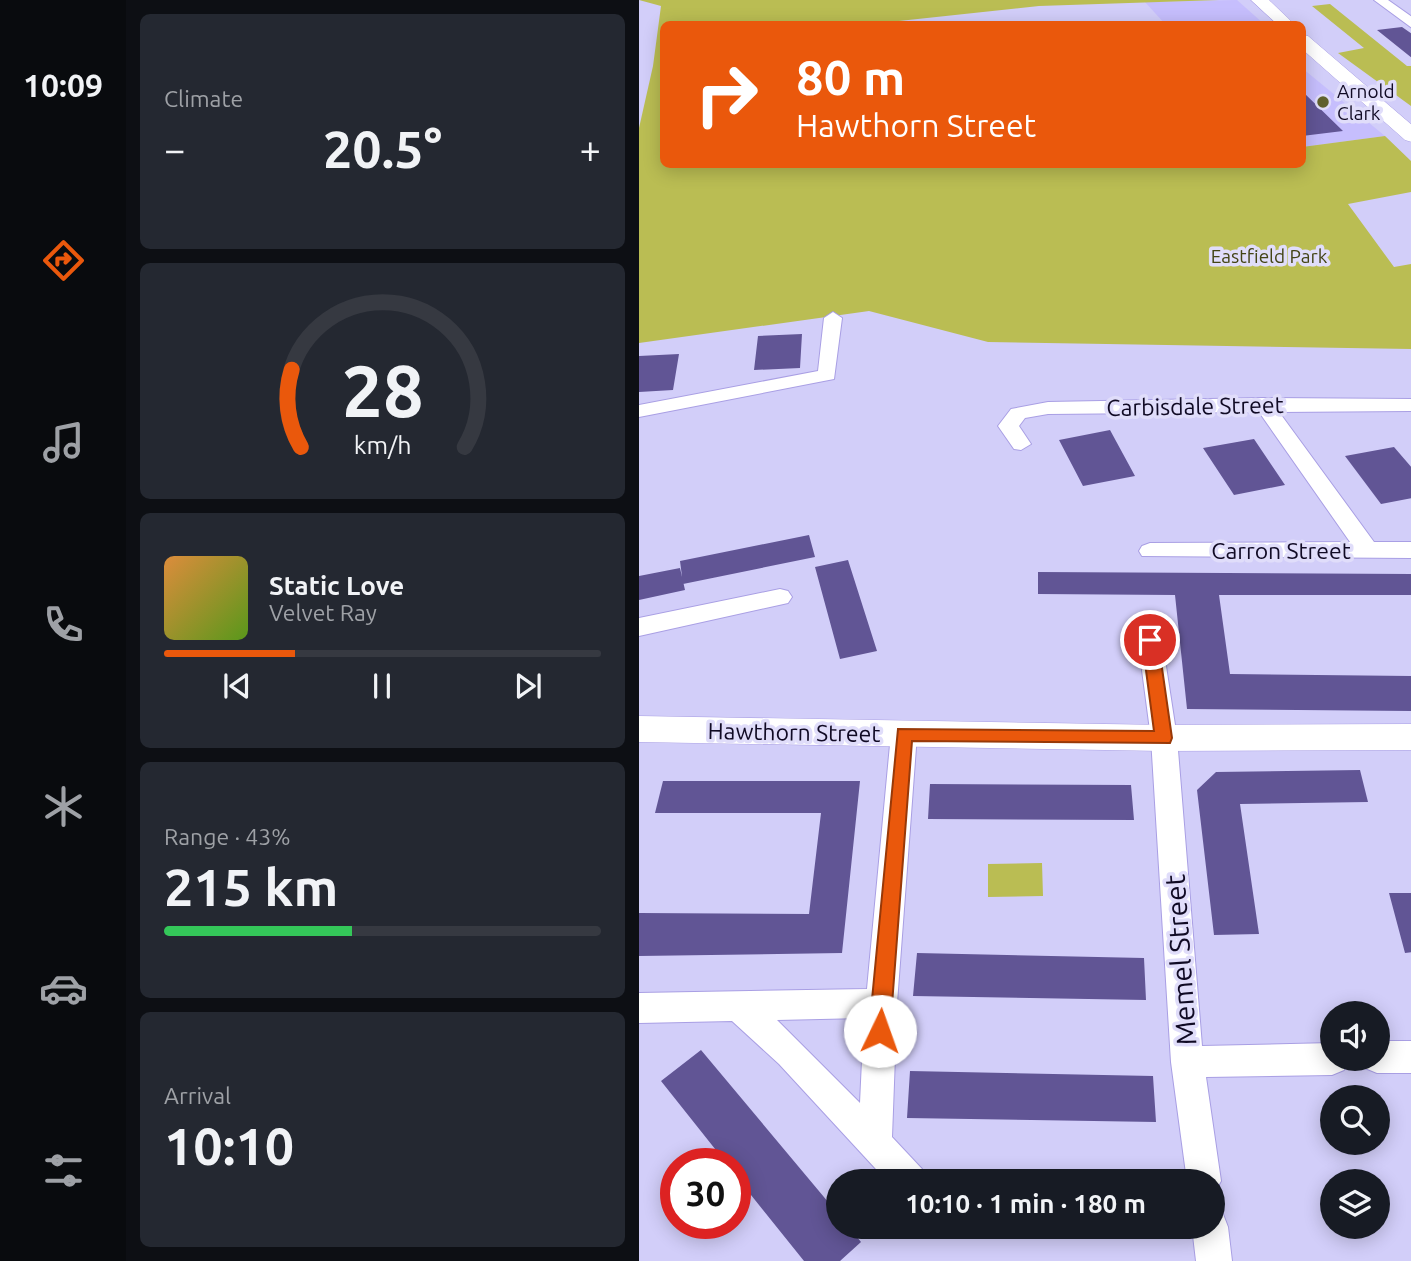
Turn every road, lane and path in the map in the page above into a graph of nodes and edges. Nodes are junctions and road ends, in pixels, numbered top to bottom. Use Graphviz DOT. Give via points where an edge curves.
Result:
graph roads {
  1 [pos="1259,0"];
  2 [pos="1380,0"];
  3 [pos="1282,21"];
  4 [pos="1411,24"];
  5 [pos="1306,44"];
  6 [pos="1411,136"];
  7 [pos="833,318"];
  8 [pos="1263,404"];
  9 [pos="1411,405"];
  10 [pos="639,411"];
  11 [pos="1021,444"];
  12 [pos="1367,550"];
  13 [pos="1411,550"];
  14 [pos="1150,551"];
  15 [pos="780,597"];
  16 [pos="639,627"];
  17 [pos="1150,640"];
  18 [pos="639,729"];
  19 [pos="904,734"];
  20 [pos="1411,737"];
  21 [pos="1164,738"];
  22 [pos="881,1003"];
  23 [pos="739,1006"];
  24 [pos="639,1008"];
  25 [pos="1411,1057"];
  26 [pos="1390,1058"];
  27 [pos="1320,1059"];
  28 [pos="1187,1062"];
  29 [pos="875,1142"];
  30 [pos="899,1169"];
  31 [pos="1202,1169"];
  32 [pos="1211,1239"];
  33 [pos="1214,1261"];
  1 -- 3 [label="main road"];
  2 -- 4 [label="street"];
  5 -- 6 [label="main road"];
  7 -- 10 [label="street" via="827,375"];
  8 -- 9 [label="street, Carbisdale Street"];
  8 -- 11 [label="street, Carbisdale Street" via="1048,408 1018,413 1008,426"];
  8 -- 12 [label="street"];
  12 -- 13 [label="street, Carron Street"];
  12 -- 14 [label="street, Carron Street"];
  15 -- 16 [label="street"];
  17 -- 21 [label="street, Memel Street"];
  18 -- 19 [label="main road, Hawthorn Street"];
  19 -- 21 [label="main road, Hawthorn Street"];
  19 -- 22 [label="street"];
  20 -- 21 [label="main road, Hawthorn Street"];
  21 -- 28 [label="street, Memel Street"];
  22 -- 23 [label="street"];
  22 -- 29 [label="street"];
  23 -- 24 [label="street"];
  23 -- 29 [label="street"];
  25 -- 26 [label="street"];
  27 -- 28 [label="street"];
  28 -- 31 [label="street, Memel Street"];
  29 -- 30 [label="street"];
  32 -- 33 [label="street"];
}
